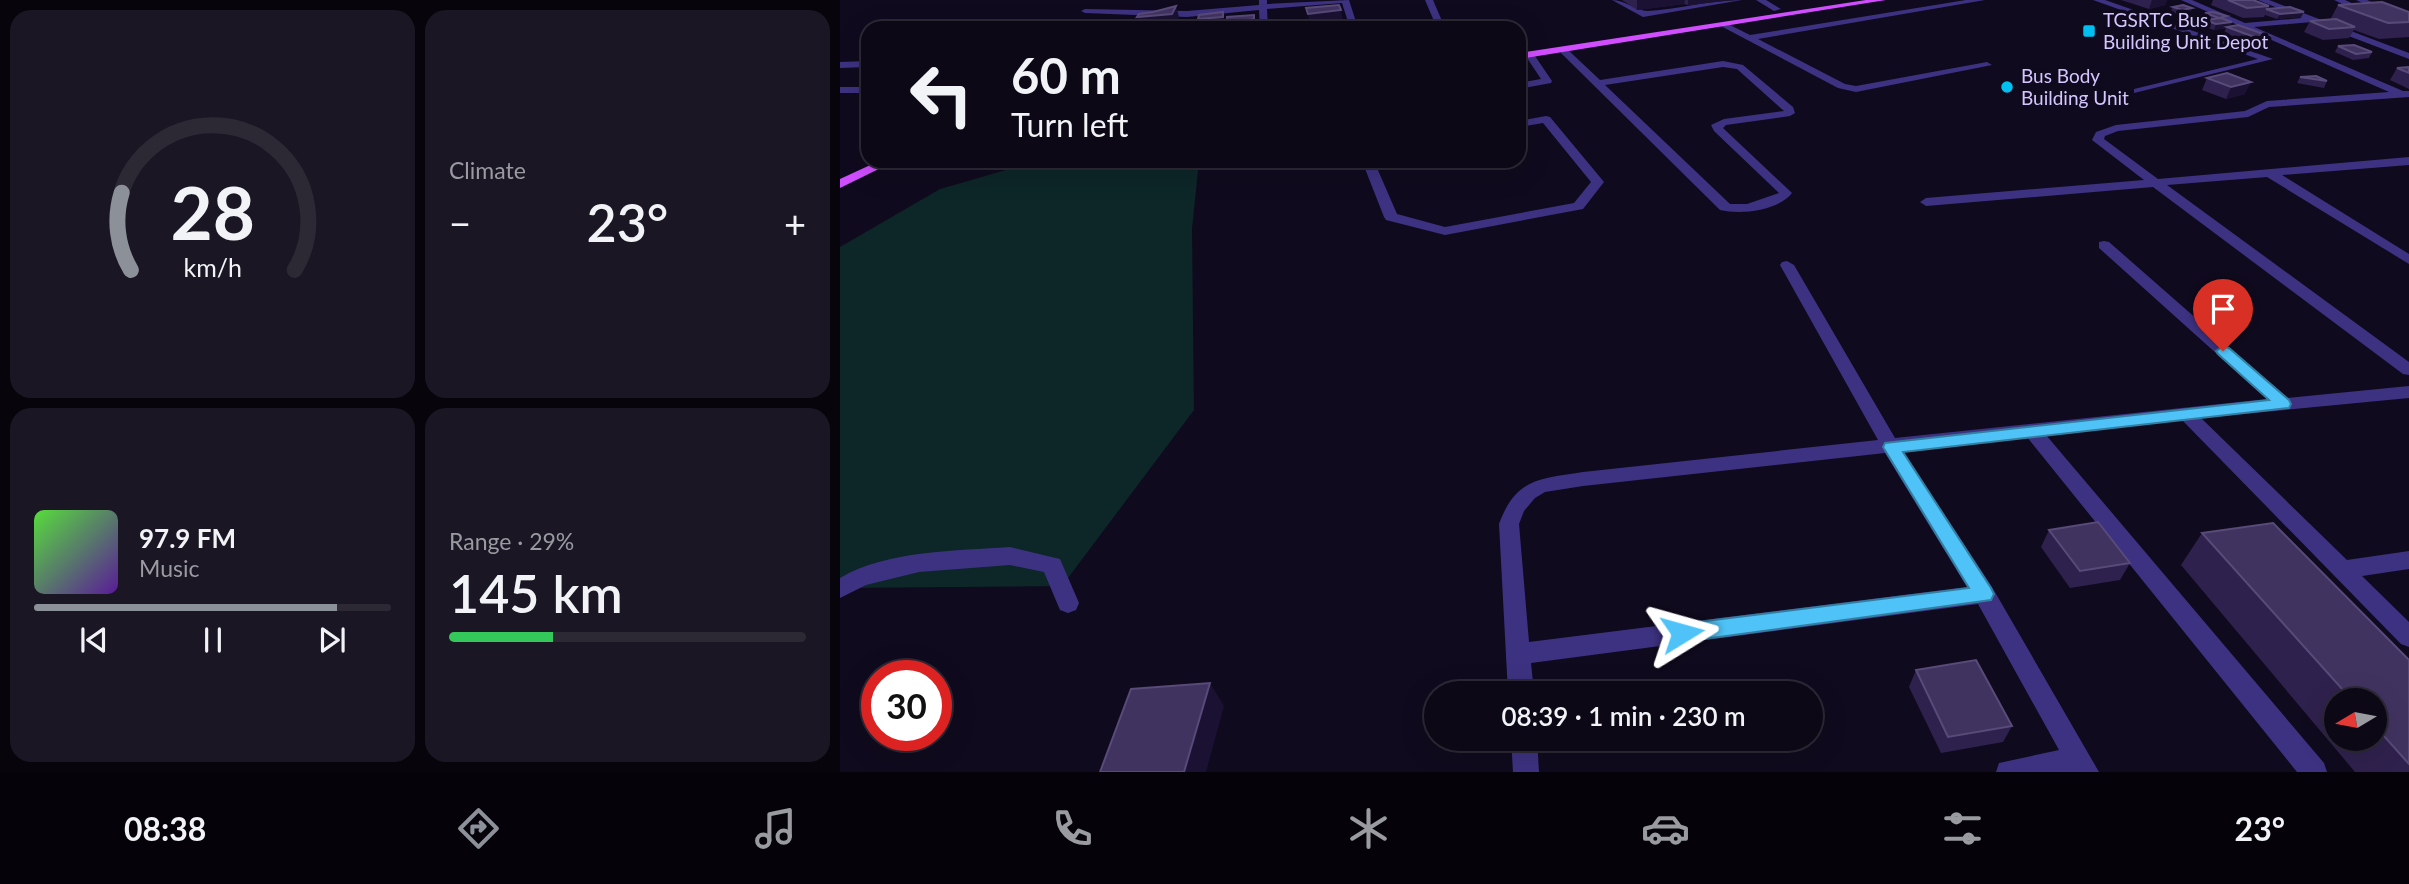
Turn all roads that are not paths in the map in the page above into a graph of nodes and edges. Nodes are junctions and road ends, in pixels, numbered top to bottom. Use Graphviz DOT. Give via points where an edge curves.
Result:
graph roads {
  1 [pos="1092,0"];
  2 [pos="1132,0"];
  3 [pos="1345,0"];
  4 [pos="1429,0"];
  5 [pos="1616,0"];
  6 [pos="1738,0"];
  7 [pos="1760,0"];
  8 [pos="1842,0"];
  9 [pos="1882,0"];
  10 [pos="1981,0"];
  11 [pos="2096,0"];
  12 [pos="2185,0"];
  13 [pos="2262,0"];
  14 [pos="2339,0"];
  15 [pos="2360,0"];
  16 [pos="1263,4"];
  17 [pos="1777,9"];
  18 [pos="1085,11"];
  19 [pos="1119,12"];
  20 [pos="1142,12"];
  21 [pos="1187,14"];
  22 [pos="2352,17"];
  23 [pos="2339,18"];
  24 [pos="2315,20"];
  25 [pos="2409,20"];
  26 [pos="1080,21"];
  27 [pos="1134,21"];
  28 [pos="1186,21"];
  29 [pos="1352,21"];
  30 [pos="1438,21"];
  31 [pos="1736,23"];
  32 [pos="1723,25"];
  33 [pos="2243,25"];
  34 [pos="1764,36"];
  35 [pos="1749,38"];
  36 [pos="2409,42"];
  37 [pos="2378,44"];
  38 [pos="1564,51"];
  39 [pos="1526,53"];
  40 [pos="1526,54"];
  41 [pos="2409,56"];
  42 [pos="1526,57"];
  43 [pos="861,64"];
  44 [pos="840,65"];
  45 [pos="1987,65"];
  46 [pos="1599,83"];
  47 [pos="1526,85"];
  48 [pos="840,90"];
  49 [pos="861,90"];
  50 [pos="2138,91"];
  51 [pos="2407,95"];
  52 [pos="1526,123"];
  53 [pos="2409,161"];
  54 [pos="861,162"];
  55 [pos="874,168"];
  56 [pos="1370,168"];
  57 [pos="840,172"];
  58 [pos="2269,173"];
  59 [pos="2152,183"];
  60 [pos="840,184"];
  61 [pos="1926,202"];
  62 [pos="2104,245"];
  63 [pos="2409,260"];
  64 [pos="1787,265"];
  65 [pos="2409,370"];
  66 [pos="2409,391"];
  67 [pos="2283,404"];
  68 [pos="2186,413"];
  69 [pos="2033,432"];
  70 [pos="1891,447"];
  71 [pos="2409,560"];
  72 [pos="2342,570"];
  73 [pos="840,589"];
  74 [pos="1984,594"];
  75 [pos="1068,603"];
  76 [pos="2409,637"];
  77 [pos="1517,653"];
  78 [pos="1520,681"];
  79 [pos="1525,751"];
  80 [pos="2082,766"];
  81 [pos="1526,772"];
  82 [pos="2009,772"];
  83 [pos="2314,772"];
  1 -- 18 [label="street"];
  2 -- 19 [label="street"];
  3 -- 16 [label="street"];
  3 -- 29 [label="street"];
  4 -- 30 [label="street"];
  5 -- 6 [label="street" via="1643,14"];
  7 -- 17 [label="street"];
  8 -- 17 [label="main road"];
  9 -- 31 [label="main road"];
  10 -- 34 [label="street"];
  11 -- 50 [label="street" via="2268,59"];
  12 -- 33 [label="street"];
  13 -- 24 [label="street"];
  14 -- 22 [label="street" via="2376,15"];
  15 -- 25 [label="street"];
  16 -- 21 [label="street"];
  17 -- 39 [label="main road"];
  18 -- 19 [label="street"];
  18 -- 26 [label="street"];
  19 -- 20 [label="street"];
  20 -- 21 [label="street"];
  20 -- 27 [label="street"];
  21 -- 28 [label="street"];
  23 -- 24 [label="street"];
  24 -- 33 [label="street"];
  24 -- 37 [label="street"];
  31 -- 32 [label="main road"];
  31 -- 34 [label="street"];
  32 -- 35 [label="street"];
  32 -- 38 [label="main road"];
  33 -- 51 [label="street"];
  34 -- 35 [label="street"];
  35 -- 45 [label="street" via="1856,89"];
  36 -- 37 [label="street"];
  37 -- 41 [label="street"];
  38 -- 40 [label="main road"];
  38 -- 46 [label="street"];
  42 -- 47 [label="street" via="1547,81"];
  43 -- 44 [label="street"];
  46 -- 46 [label="street" via="1725,207 1742,209 1786,193 1718,129 1724,122 1790,113 1740,67 1723,64"];
  48 -- 49 [label="street"];
  51 -- 59 [label="street" via="2267,104 2248,114 2116,128 2099,134 2098,140"];
  52 -- 56 [label="street" via="1546,119 1598,182 1578,206 1445,231 1391,216"];
  53 -- 58 [label="street"];
  54 -- 57 [label="main road"];
  55 -- 60 [label="main road"];
  58 -- 59 [label="street"];
  58 -- 63 [label="street"];
  59 -- 61 [label="street"];
  59 -- 65 [label="street"];
  62 -- 67 [label="street"];
  64 -- 70 [label="street"];
  66 -- 67 [label="street"];
  67 -- 68 [label="street"];
  68 -- 69 [label="street"];
  68 -- 72 [label="street"];
  69 -- 70 [label="street"];
  69 -- 83 [label="street"];
  70 -- 74 [label="street"];
  70 -- 77 [label="street" via="1529,489 1515,505 1509,524"];
  71 -- 72 [label="street"];
  72 -- 76 [label="street"];
  73 -- 75 [label="street" via="860,578 919,563 1010,556 1052,565"];
  74 -- 77 [label="street"];
  74 -- 80 [label="street"];
  77 -- 78 [label="street"];
  79 -- 81 [label="street"];
  80 -- 82 [label="street"];
}
